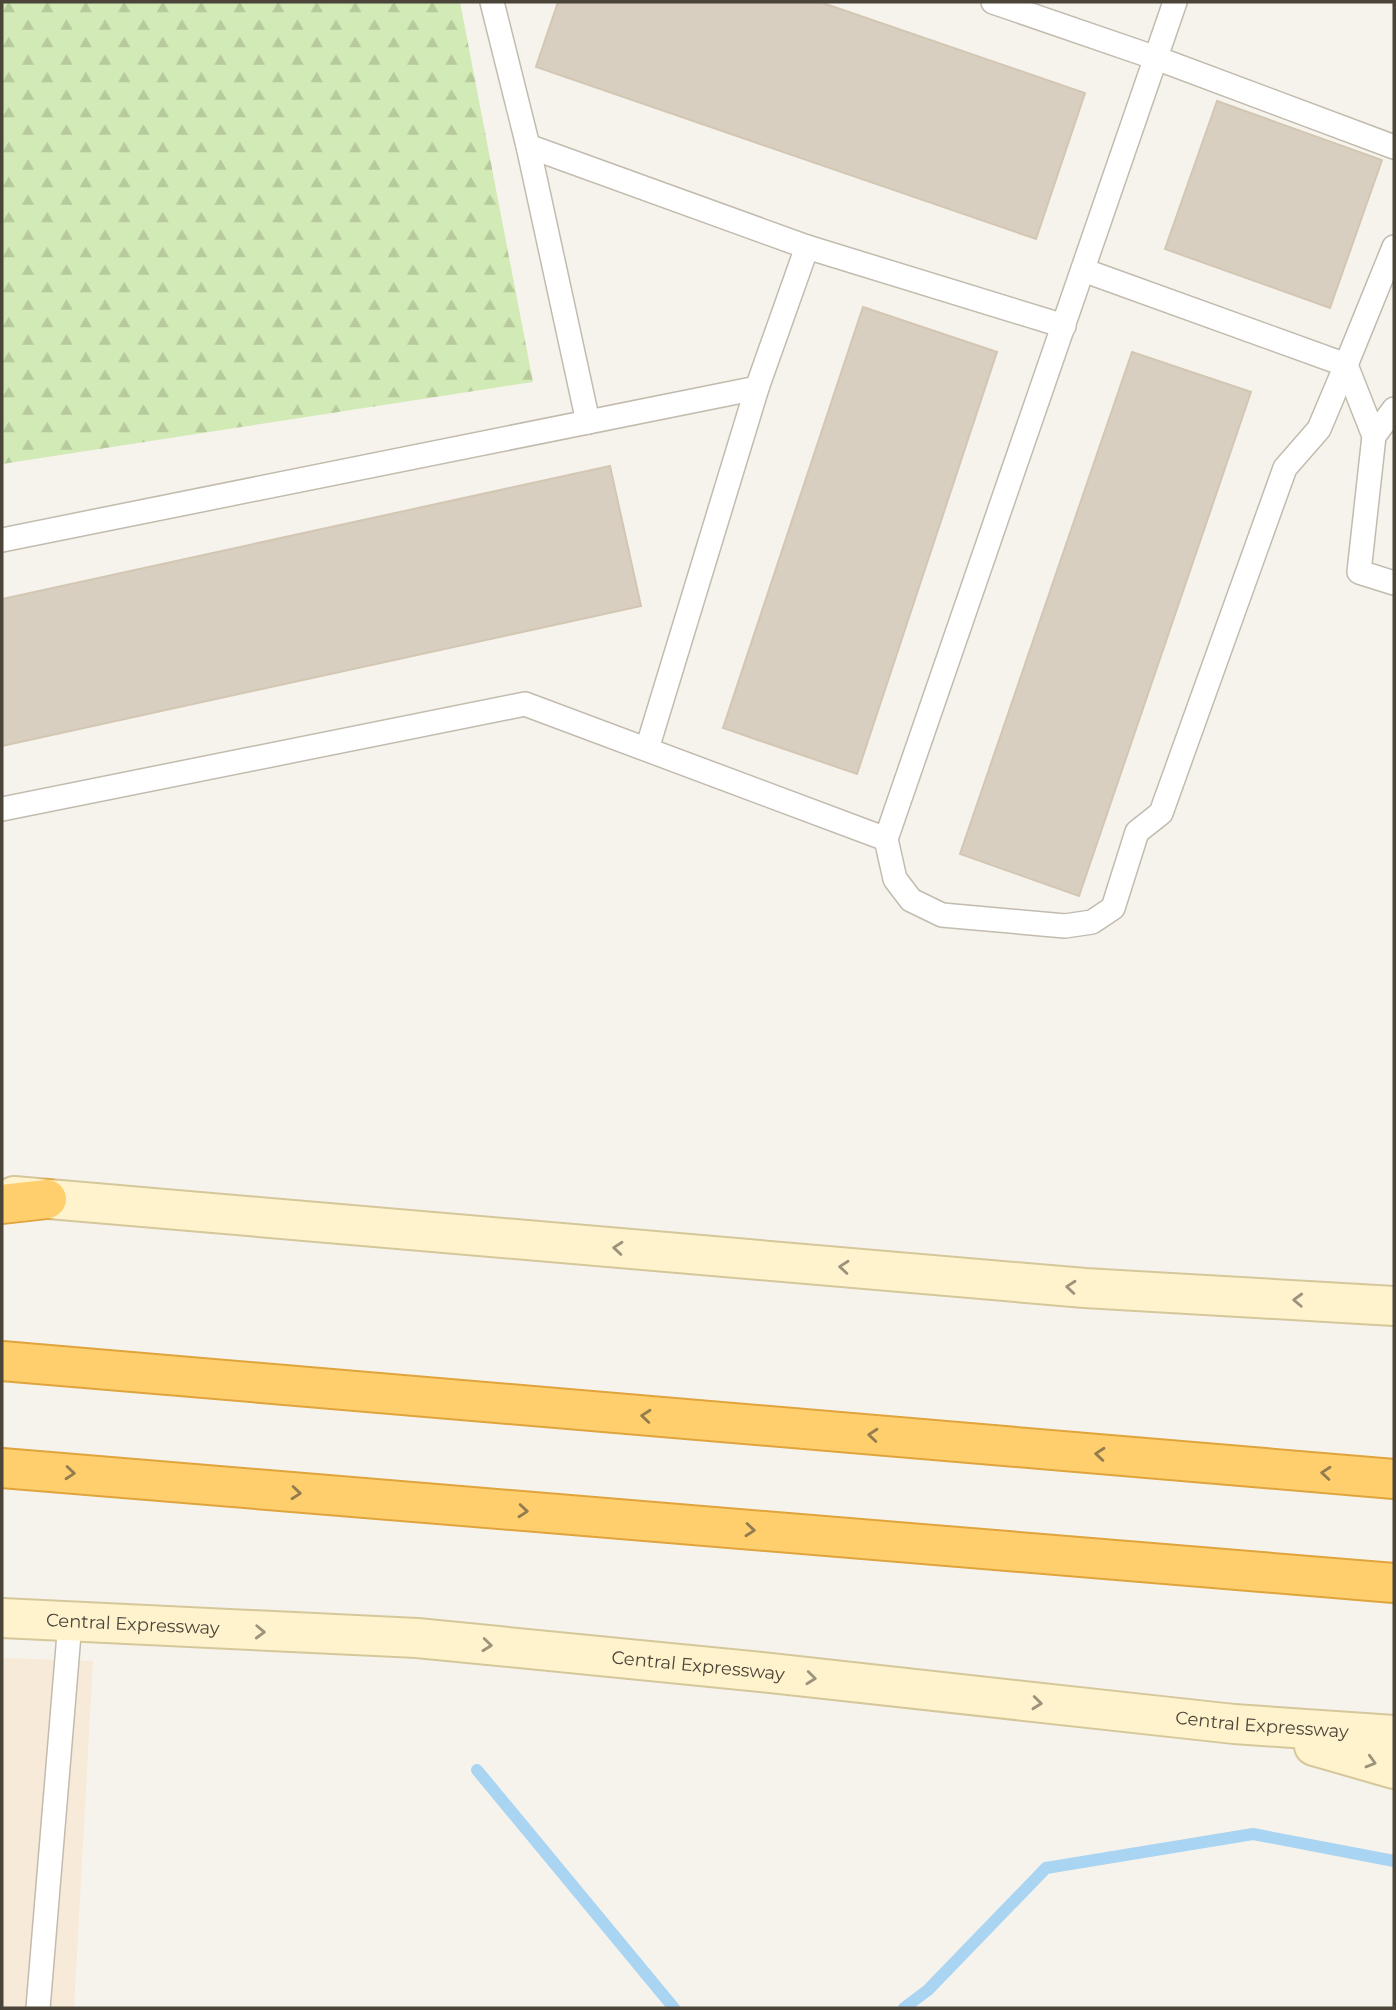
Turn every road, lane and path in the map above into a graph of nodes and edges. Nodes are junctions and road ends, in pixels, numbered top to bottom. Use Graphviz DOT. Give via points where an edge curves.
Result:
graph roads {
  1 [pos="492,2"];
  2 [pos="993,2"];
  3 [pos="1175,2"];
  4 [pos="1156,58"];
  5 [pos="528,146"];
  6 [pos="1394,147"];
  7 [pos="807,247"];
  8 [pos="1394,247"];
  9 [pos="1083,270"];
  10 [pos="1064,326"];
  11 [pos="1346,365"];
  12 [pos="757,388"];
  13 [pos="1394,409"];
  14 [pos="588,422"];
  15 [pos="1374,436"];
  16 [pos="2,540"];
  17 [pos="1394,583"];
  18 [pos="647,749"];
  19 [pos="2,808"];
  20 [pos="886,839"];
  21 [pos="2,1195"];
  22 [pos="47,1199"];
  23 [pos="2,1204"];
  24 [pos="1385,1304"];
  25 [pos="2,1361"];
  26 [pos="2,1468"];
  27 [pos="1394,1479"];
  28 [pos="1394,1583"];
  29 [pos="2,1618"];
  30 [pos="70,1622"];
  31 [pos="1234,1724"];
  32 [pos="1394,1735"];
  33 [pos="1394,1769"];
  34 [pos="38,2008"];
  1 -- 5 [label="lane"];
  2 -- 4 [label="lane"];
  3 -- 4 [label="lane"];
  4 -- 6 [label="lane"];
  4 -- 9 [label="lane"];
  5 -- 7 [label="lane"];
  5 -- 14 [label="lane"];
  7 -- 10 [label="lane"];
  7 -- 12 [label="lane"];
  8 -- 11 [label="lane"];
  9 -- 10 [label="lane"];
  9 -- 11 [label="lane"];
  10 -- 20 [label="lane"];
  11 -- 15 [label="lane"];
  11 -- 20 [label="lane" via="1319,429 1284,468 1161,813 1137,832 1113,908 1092,922 1065,926 942,915 911,900 895,879"];
  12 -- 14 [label="lane"];
  12 -- 18 [label="lane"];
  13 -- 15 [label="lane"];
  14 -- 16 [label="lane"];
  15 -- 17 [label="lane" via="1359,572"];
  18 -- 19 [label="lane" via="525,704"];
  18 -- 20 [label="lane"];
  21 -- 22 [label="main road"];
  22 -- 23 [label="highway"];
  24 -- 22 [label="main road, one-way" via="1071,1287"];
  27 -- 25 [label="highway, one-way"];
  26 -- 28 [label="highway, one-way"];
  29 -- 30 [label="main road, Central Expressway"];
  30 -- 31 [label="main road, Central Expressway, one-way" via="417,1638"];
  30 -- 34 [label="lane"];
  31 -- 32 [label="main road, Central Expressway"];
  31 -- 33 [label="main road, one-way"];
}
